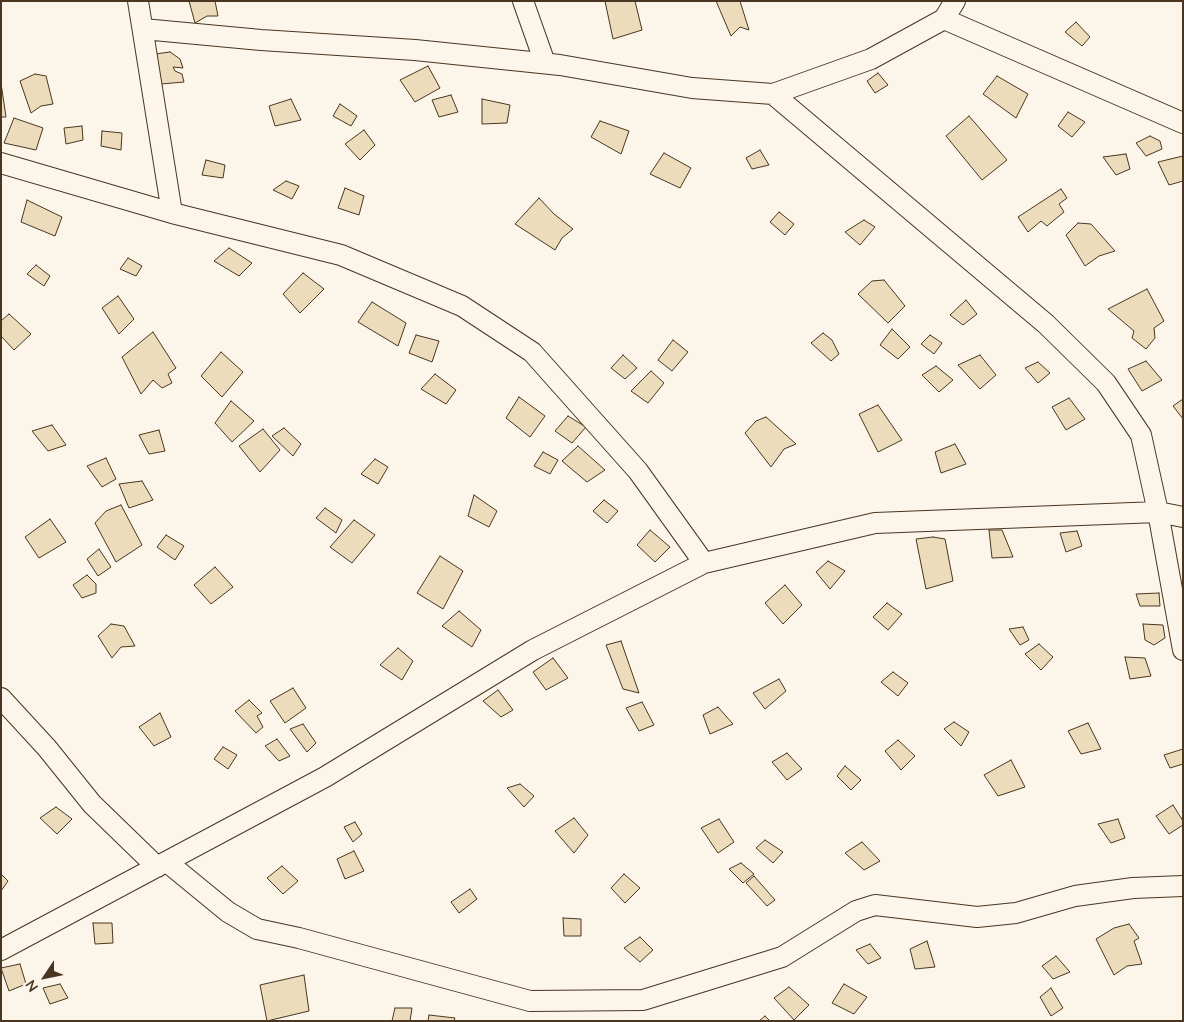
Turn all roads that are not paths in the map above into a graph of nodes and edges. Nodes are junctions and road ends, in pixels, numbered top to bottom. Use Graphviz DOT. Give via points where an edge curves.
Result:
graph roads {
  1 [pos="138,1"];
  2 [pos="523,1"];
  3 [pos="955,1"];
  4 [pos="944,18"];
  5 [pos="143,29"];
  6 [pos="545,63"];
  7 [pos="773,94"];
  8 [pos="1183,123"];
  9 [pos="1,163"];
  10 [pos="172,213"];
  11 [pos="1158,512"];
  12 [pos="1183,517"];
  13 [pos="704,563"];
  14 [pos="1183,650"];
  15 [pos="1,698"];
  16 [pos="162,864"];
  17 [pos="1183,886"];
  18 [pos="1,950"];
  1 -- 5 [label="street"];
  2 -- 6 [label="street"];
  3 -- 4 [label="street"];
  4 -- 7 [label="street" via="871,59"];
  4 -- 8 [label="street"];
  5 -- 6 [label="street"];
  5 -- 10 [label="street"];
  6 -- 7 [label="street" via="692,88"];
  7 -- 11 [label="street" via="1046,324 1106,383 1141,435"];
  9 -- 10 [label="street"];
  10 -- 13 [label="street" via="342,255 462,306 532,352 638,471"];
  11 -- 12 [label="street"];
  11 -- 13 [label="street" via="875,523"];
  11 -- 14 [label="street"];
  13 -- 16 [label="street" via="533,650 325,777"];
  15 -- 16 [label="street" via="92,804"];
  16 -- 17 [label="street" via="228,912 257,928 530,1001 643,1000 782,957 856,911 875,905 977,917 1016,912 1075,896 1133,888"];
  16 -- 18 [label="street"];
}
